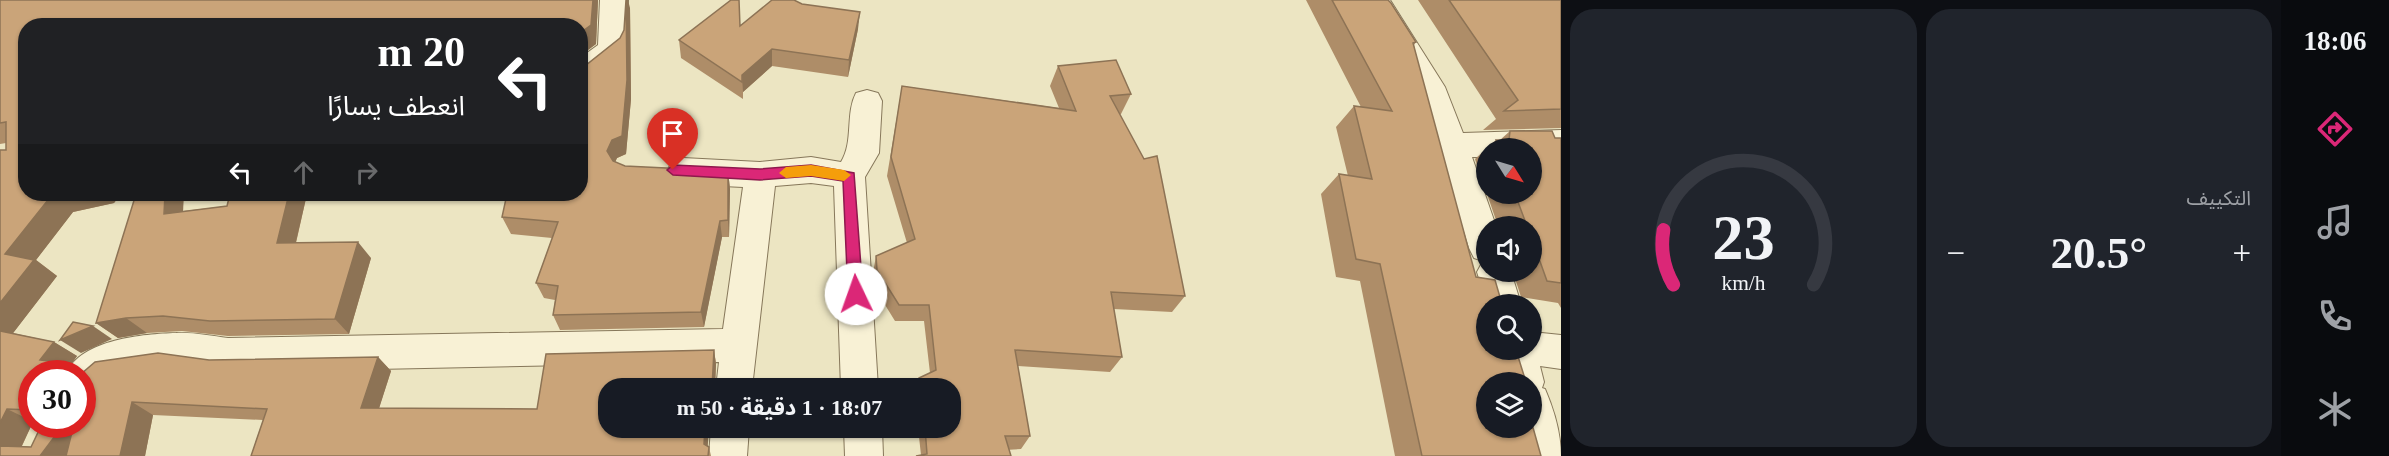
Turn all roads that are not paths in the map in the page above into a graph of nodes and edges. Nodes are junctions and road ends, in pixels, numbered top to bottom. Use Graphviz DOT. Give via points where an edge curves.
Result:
graph roads {
  1 [pos="614,0"];
  2 [pos="1376,0"];
  3 [pos="588,68"];
  4 [pos="867,101"];
  5 [pos="1561,142"];
  6 [pos="1453,146"];
  7 [pos="654,169"];
  8 [pos="760,175"];
  9 [pos="849,176"];
  10 [pos="1476,217"];
  11 [pos="737,345"];
  12 [pos="1542,349"];
  13 [pos="1561,352"];
  14 [pos="96,368"];
  15 [pos="735,378"];
  16 [pos="860,378"];
  17 [pos="729,438"];
  18 [pos="863,438"];
  19 [pos="1541,438"];
  20 [pos="728,456"];
  21 [pos="864,456"];
  22 [pos="1546,456"];
  1 -- 3 [label="street" via="612,49"];
  2 -- 6 [label="street" via="1430,87"];
  4 -- 9 [label="street" via="863,153"];
  5 -- 6 [label="street"];
  6 -- 10 [label="street"];
  7 -- 8 [label="street"];
  8 -- 9 [label="street" via="811,171"];
  8 -- 11 [label="street"];
  9 -- 16 [label="street"];
  11 -- 14 [label="street" via="228,355 178,349 109,358"];
  11 -- 15 [label="street"];
  12 -- 13 [label="street"];
  17 -- 20 [label="street"];
  18 -- 21 [label="street"];
  19 -- 22 [label="street"];
}
